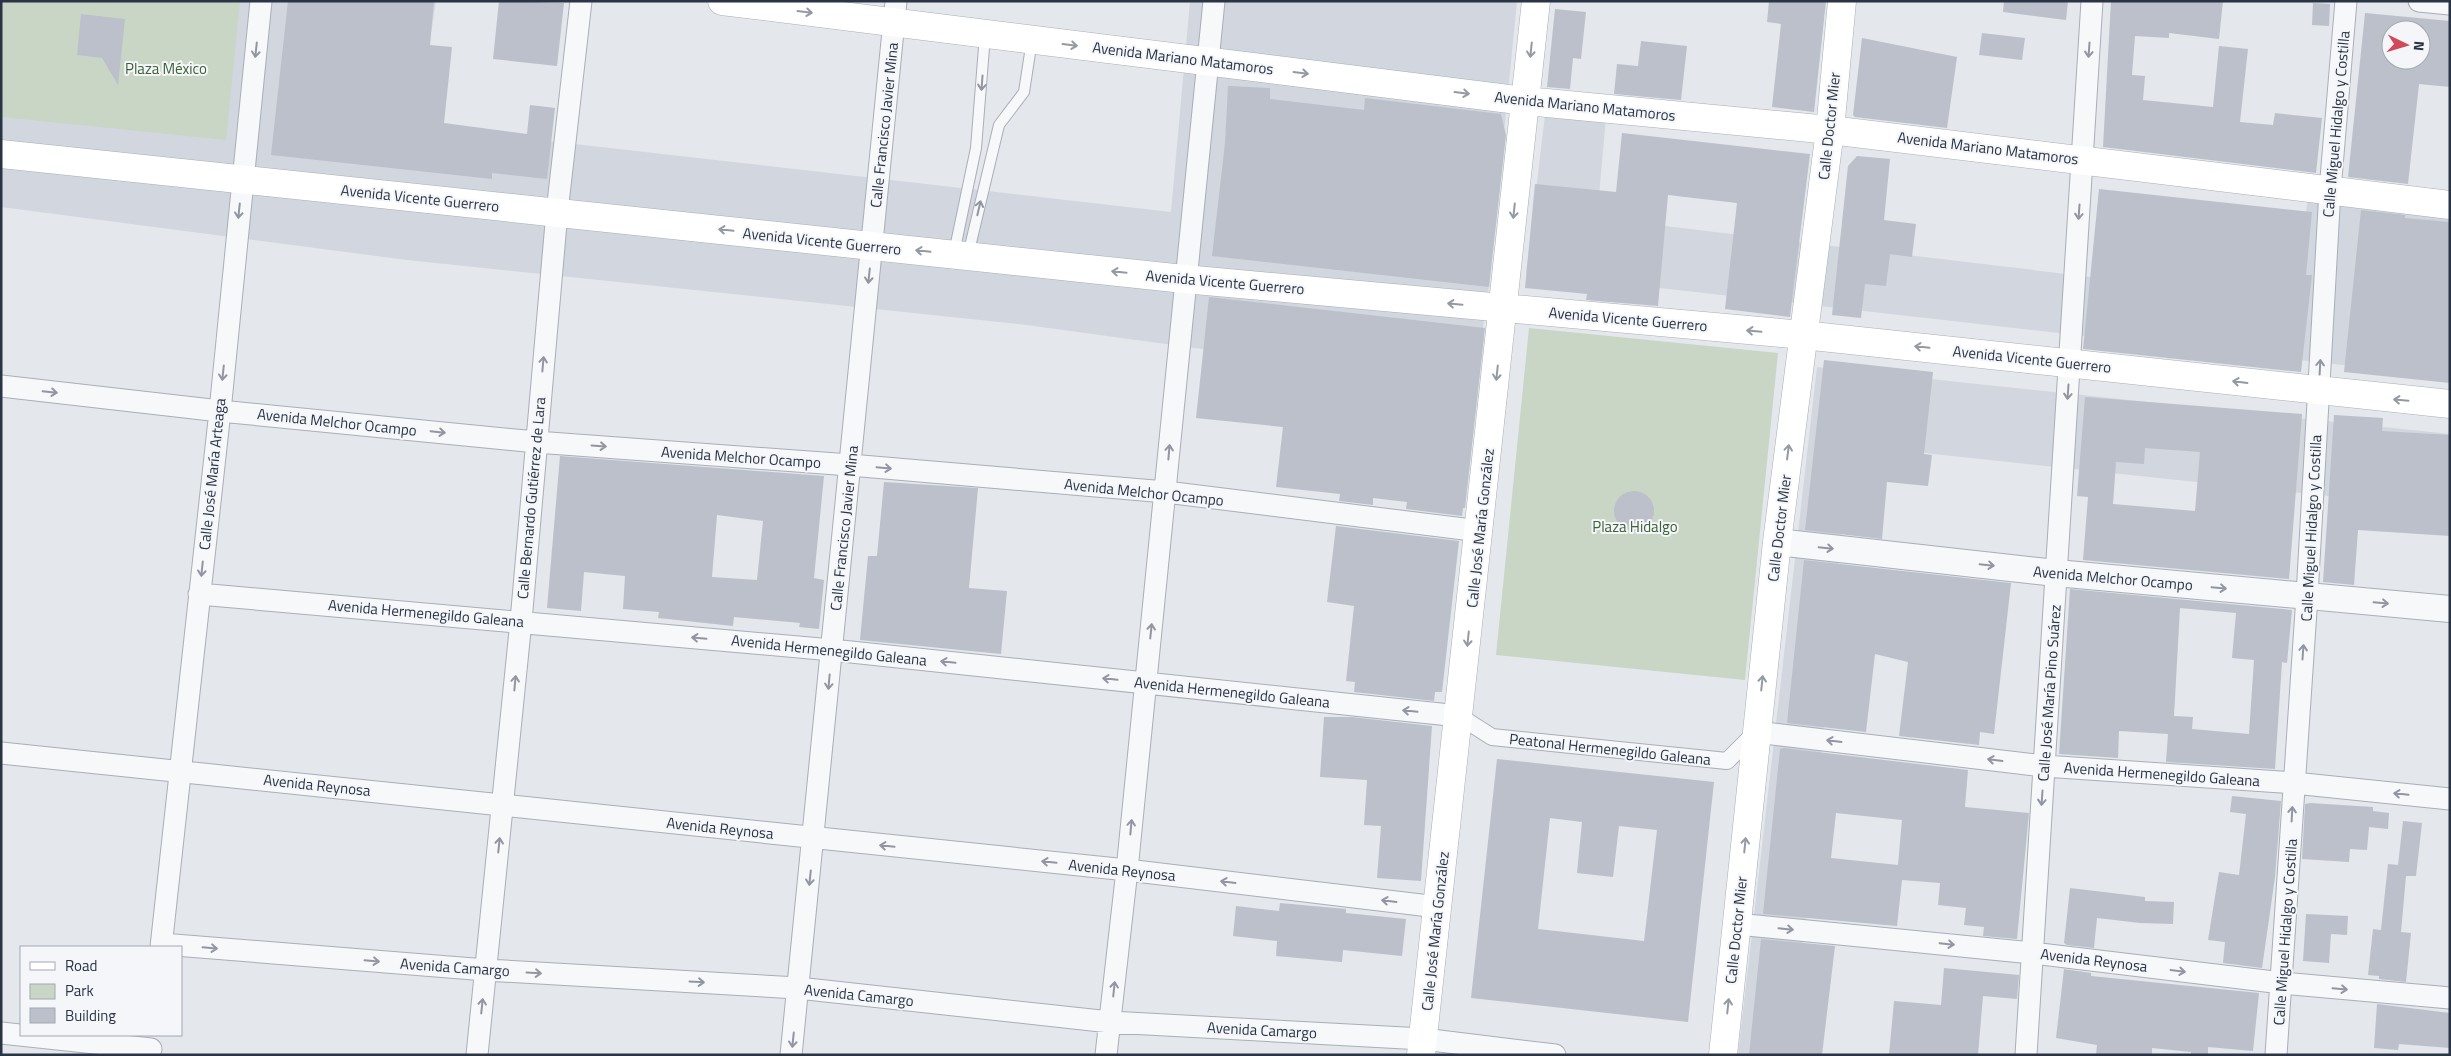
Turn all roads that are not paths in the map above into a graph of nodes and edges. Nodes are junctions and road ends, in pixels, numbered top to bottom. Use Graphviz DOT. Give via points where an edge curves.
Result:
graph roads {
  1 [pos="261,1"];
  2 [pos="581,1"];
  3 [pos="722,1"];
  4 [pos="1214,1"];
  5 [pos="1536,1"];
  6 [pos="1842,1"];
  7 [pos="2092,1"];
  8 [pos="2346,1"];
  9 [pos="2419,1"];
  10 [pos="2450,4"];
  11 [pos="895,12"];
  12 [pos="985,34"];
  13 [pos="1032,40"];
  14 [pos="1207,61"];
  15 [pos="1526,101"];
  16 [pos="1830,130"];
  17 [pos="1,154"];
  18 [pos="2082,159"];
  19 [pos="242,179"];
  20 [pos="2330,190"];
  21 [pos="2450,205"];
  22 [pos="557,212"];
  23 [pos="872,246"];
  24 [pos="961,255"];
  25 [pos="1184,279"];
  26 [pos="1504,308"];
  27 [pos="1803,335"];
  28 [pos="2070,362"];
  29 [pos="1,386"];
  30 [pos="2319,392"];
  31 [pos="2450,404"];
  32 [pos="220,411"];
  33 [pos="536,442"];
  34 [pos="850,465"];
  35 [pos="1166,492"];
  36 [pos="1480,531"];
  37 [pos="1777,542"];
  38 [pos="2056,573"];
  39 [pos="199,594"];
  40 [pos="2307,596"];
  41 [pos="2450,609"];
  42 [pos="521,621"];
  43 [pos="832,650"];
  44 [pos="1145,682"];
  45 [pos="1459,716"];
  46 [pos="1756,732"];
  47 [pos="1,753"];
  48 [pos="2044,766"];
  49 [pos="179,771"];
  50 [pos="2294,783"];
  51 [pos="2450,799"];
  52 [pos="504,804"];
  53 [pos="814,839"];
  54 [pos="1127,870"];
  55 [pos="1438,907"];
  56 [pos="1737,924"];
  57 [pos="162,945"];
  58 [pos="175,946"];
  59 [pos="182,947"];
  60 [pos="2032,953"];
  61 [pos="486,970"];
  62 [pos="2282,983"];
  63 [pos="798,988"];
  64 [pos="2450,998"];
  65 [pos="1110,1022"];
  66 [pos="1,1033"];
  67 [pos="20,1035"];
  68 [pos="36,1036"];
  69 [pos="151,1046"];
  70 [pos="1422,1047"];
  71 [pos="477,1055"];
  72 [pos="791,1055"];
  73 [pos="1106,1055"];
  74 [pos="1554,1055"];
  75 [pos="1723,1055"];
  76 [pos="2026,1055"];
  77 [pos="2276,1055"];
  1 -- 19 [label="street, Calle José María Arteaga, one-way"];
  2 -- 22 [label="street, Calle Bernardo Gutiérrez de Lara"];
  3 -- 11 [label="main road, Avenida Mariano Matamoros, one-way"];
  4 -- 14 [label="street"];
  5 -- 15 [label="main road, Calle José María González, one-way"];
  6 -- 16 [label="main road, Calle Doctor Mier"];
  7 -- 18 [label="street, Calle José María Pino Suárez, one-way"];
  8 -- 20 [label="street, Calle Miguel Hidalgo y Costilla"];
  9 -- 10 [label="street"];
  11 -- 12 [label="main road, Avenida Mariano Matamoros"];
  11 -- 23 [label="street, Calle Francisco Javier Mina"];
  12 -- 13 [label="main road, Avenida Mariano Matamoros"];
  12 -- 24 [label="lane, one-way" via="976,148"];
  13 -- 14 [label="main road, Avenida Mariano Matamoros, one-way"];
  24 -- 13 [label="lane, one-way" via="999,125 1024,92"];
  14 -- 15 [label="main road, Avenida Mariano Matamoros, one-way"];
  14 -- 25 [label="street"];
  15 -- 16 [label="main road, Avenida Mariano Matamoros"];
  15 -- 26 [label="main road, Calle José María González, one-way"];
  16 -- 18 [label="main road, Avenida Mariano Matamoros"];
  16 -- 27 [label="main road, Calle Doctor Mier"];
  17 -- 19 [label="main road, Avenida Vicente Guerrero"];
  18 -- 20 [label="main road, Avenida Mariano Matamoros"];
  18 -- 28 [label="street, Calle José María Pino Suárez, one-way"];
  19 -- 22 [label="main road, Avenida Vicente Guerrero"];
  19 -- 32 [label="street, Calle José María Arteaga, one-way"];
  20 -- 21 [label="main road, Avenida Mariano Matamoros"];
  30 -- 20 [label="street, Calle Miguel Hidalgo y Costilla, one-way"];
  23 -- 22 [label="main road, Avenida Vicente Guerrero, one-way"];
  33 -- 22 [label="street, Calle Bernardo Gutiérrez de Lara, one-way"];
  24 -- 23 [label="main road, Avenida Vicente Guerrero, one-way"];
  23 -- 34 [label="street, Calle Francisco Javier Mina, one-way"];
  25 -- 24 [label="main road, Avenida Vicente Guerrero, one-way"];
  26 -- 25 [label="main road, Avenida Vicente Guerrero, one-way"];
  35 -- 25 [label="street, one-way"];
  27 -- 26 [label="main road, Avenida Vicente Guerrero, one-way"];
  26 -- 36 [label="main road, Calle José María González, one-way"];
  28 -- 27 [label="main road, Avenida Vicente Guerrero, one-way"];
  37 -- 27 [label="main road, Calle Doctor Mier, one-way"];
  30 -- 28 [label="main road, Avenida Vicente Guerrero, one-way"];
  28 -- 38 [label="street, Calle José María Pino Suárez, one-way"];
  29 -- 32 [label="street, Avenida Melchor Ocampo, one-way"];
  31 -- 30 [label="main road, Avenida Vicente Guerrero, one-way"];
  30 -- 40 [label="street, Calle Miguel Hidalgo y Costilla"];
  32 -- 33 [label="street, Avenida Melchor Ocampo, one-way"];
  32 -- 39 [label="street, Calle José María Arteaga, one-way"];
  33 -- 34 [label="street, Avenida Melchor Ocampo, one-way"];
  33 -- 42 [label="street, Calle Bernardo Gutiérrez de Lara"];
  34 -- 35 [label="street, Avenida Melchor Ocampo, one-way"];
  34 -- 43 [label="street, Calle Francisco Javier Mina"];
  35 -- 36 [label="street, Avenida Melchor Ocampo"];
  44 -- 35 [label="street, one-way"];
  36 -- 45 [label="main road, Calle José María González, one-way"];
  37 -- 38 [label="street, Avenida Melchor Ocampo, one-way"];
  46 -- 37 [label="main road, Calle Doctor Mier, one-way"];
  38 -- 40 [label="street, Avenida Melchor Ocampo, one-way"];
  38 -- 48 [label="street, Calle José María Pino Suárez"];
  39 -- 42 [label="street, Avenida Hermenegildo Galeana"];
  39 -- 49 [label="street, Calle José María Arteaga"];
  40 -- 41 [label="street, Avenida Melchor Ocampo, one-way"];
  50 -- 40 [label="street, Calle Miguel Hidalgo y Costilla, one-way"];
  43 -- 42 [label="street, Avenida Hermenegildo Galeana, one-way"];
  52 -- 42 [label="street, Calle Bernardo Gutiérrez de Lara, one-way"];
  44 -- 43 [label="street, Avenida Hermenegildo Galeana, one-way"];
  43 -- 53 [label="street, Calle Francisco Javier Mina, one-way"];
  45 -- 44 [label="street, Avenida Hermenegildo Galeana, one-way"];
  54 -- 44 [label="street, one-way"];
  45 -- 46 [label="street, Peatonal Hermenegildo Galeana" via="1492,737 1727,761"];
  45 -- 55 [label="main road, Calle José María González"];
  48 -- 46 [label="street, Avenida Hermenegildo Galeana, one-way"];
  56 -- 46 [label="main road, Calle Doctor Mier, one-way"];
  47 -- 49 [label="street, Avenida Reynosa"];
  48 -- 50 [label="street, Avenida Hermenegildo Galeana"];
  48 -- 60 [label="street, Calle José María Pino Suárez, one-way"];
  49 -- 52 [label="street, Avenida Reynosa"];
  49 -- 57 [label="street, Calle José María Arteaga"];
  51 -- 50 [label="street, Avenida Hermenegildo Galeana, one-way"];
  62 -- 50 [label="street, Calle Miguel Hidalgo y Costilla, one-way"];
  52 -- 53 [label="street, Avenida Reynosa"];
  61 -- 52 [label="street, Calle Bernardo Gutiérrez de Lara, one-way"];
  54 -- 53 [label="street, Avenida Reynosa, one-way"];
  53 -- 63 [label="street, Calle Francisco Javier Mina, one-way"];
  55 -- 54 [label="street, Avenida Reynosa, one-way"];
  65 -- 54 [label="street, one-way"];
  55 -- 70 [label="main road, Calle José María González"];
  56 -- 60 [label="street, Avenida Reynosa, one-way"];
  75 -- 56 [label="main road, Calle Doctor Mier, one-way"];
  57 -- 58 [label="street, Avenida Camargo, one-way"];
  59 -- 61 [label="street, Avenida Camargo, one-way"];
  60 -- 62 [label="street, Avenida Reynosa, one-way"];
  60 -- 76 [label="street, Calle José María Pino Suárez"];
  61 -- 63 [label="street, Avenida Camargo, one-way"];
  71 -- 61 [label="street, Calle Bernardo Gutiérrez de Lara, one-way"];
  62 -- 64 [label="street, Avenida Reynosa, one-way"];
  62 -- 77 [label="street, Calle Miguel Hidalgo y Costilla"];
  63 -- 65 [label="street, Avenida Camargo"];
  63 -- 72 [label="street, Calle Francisco Javier Mina, one-way"];
  65 -- 70 [label="street, Avenida Camargo"];
  65 -- 73 [label="street"];
  66 -- 67 [label="street"];
  68 -- 69 [label="street"];
  70 -- 74 [label="street, Avenida Camargo"];
}
